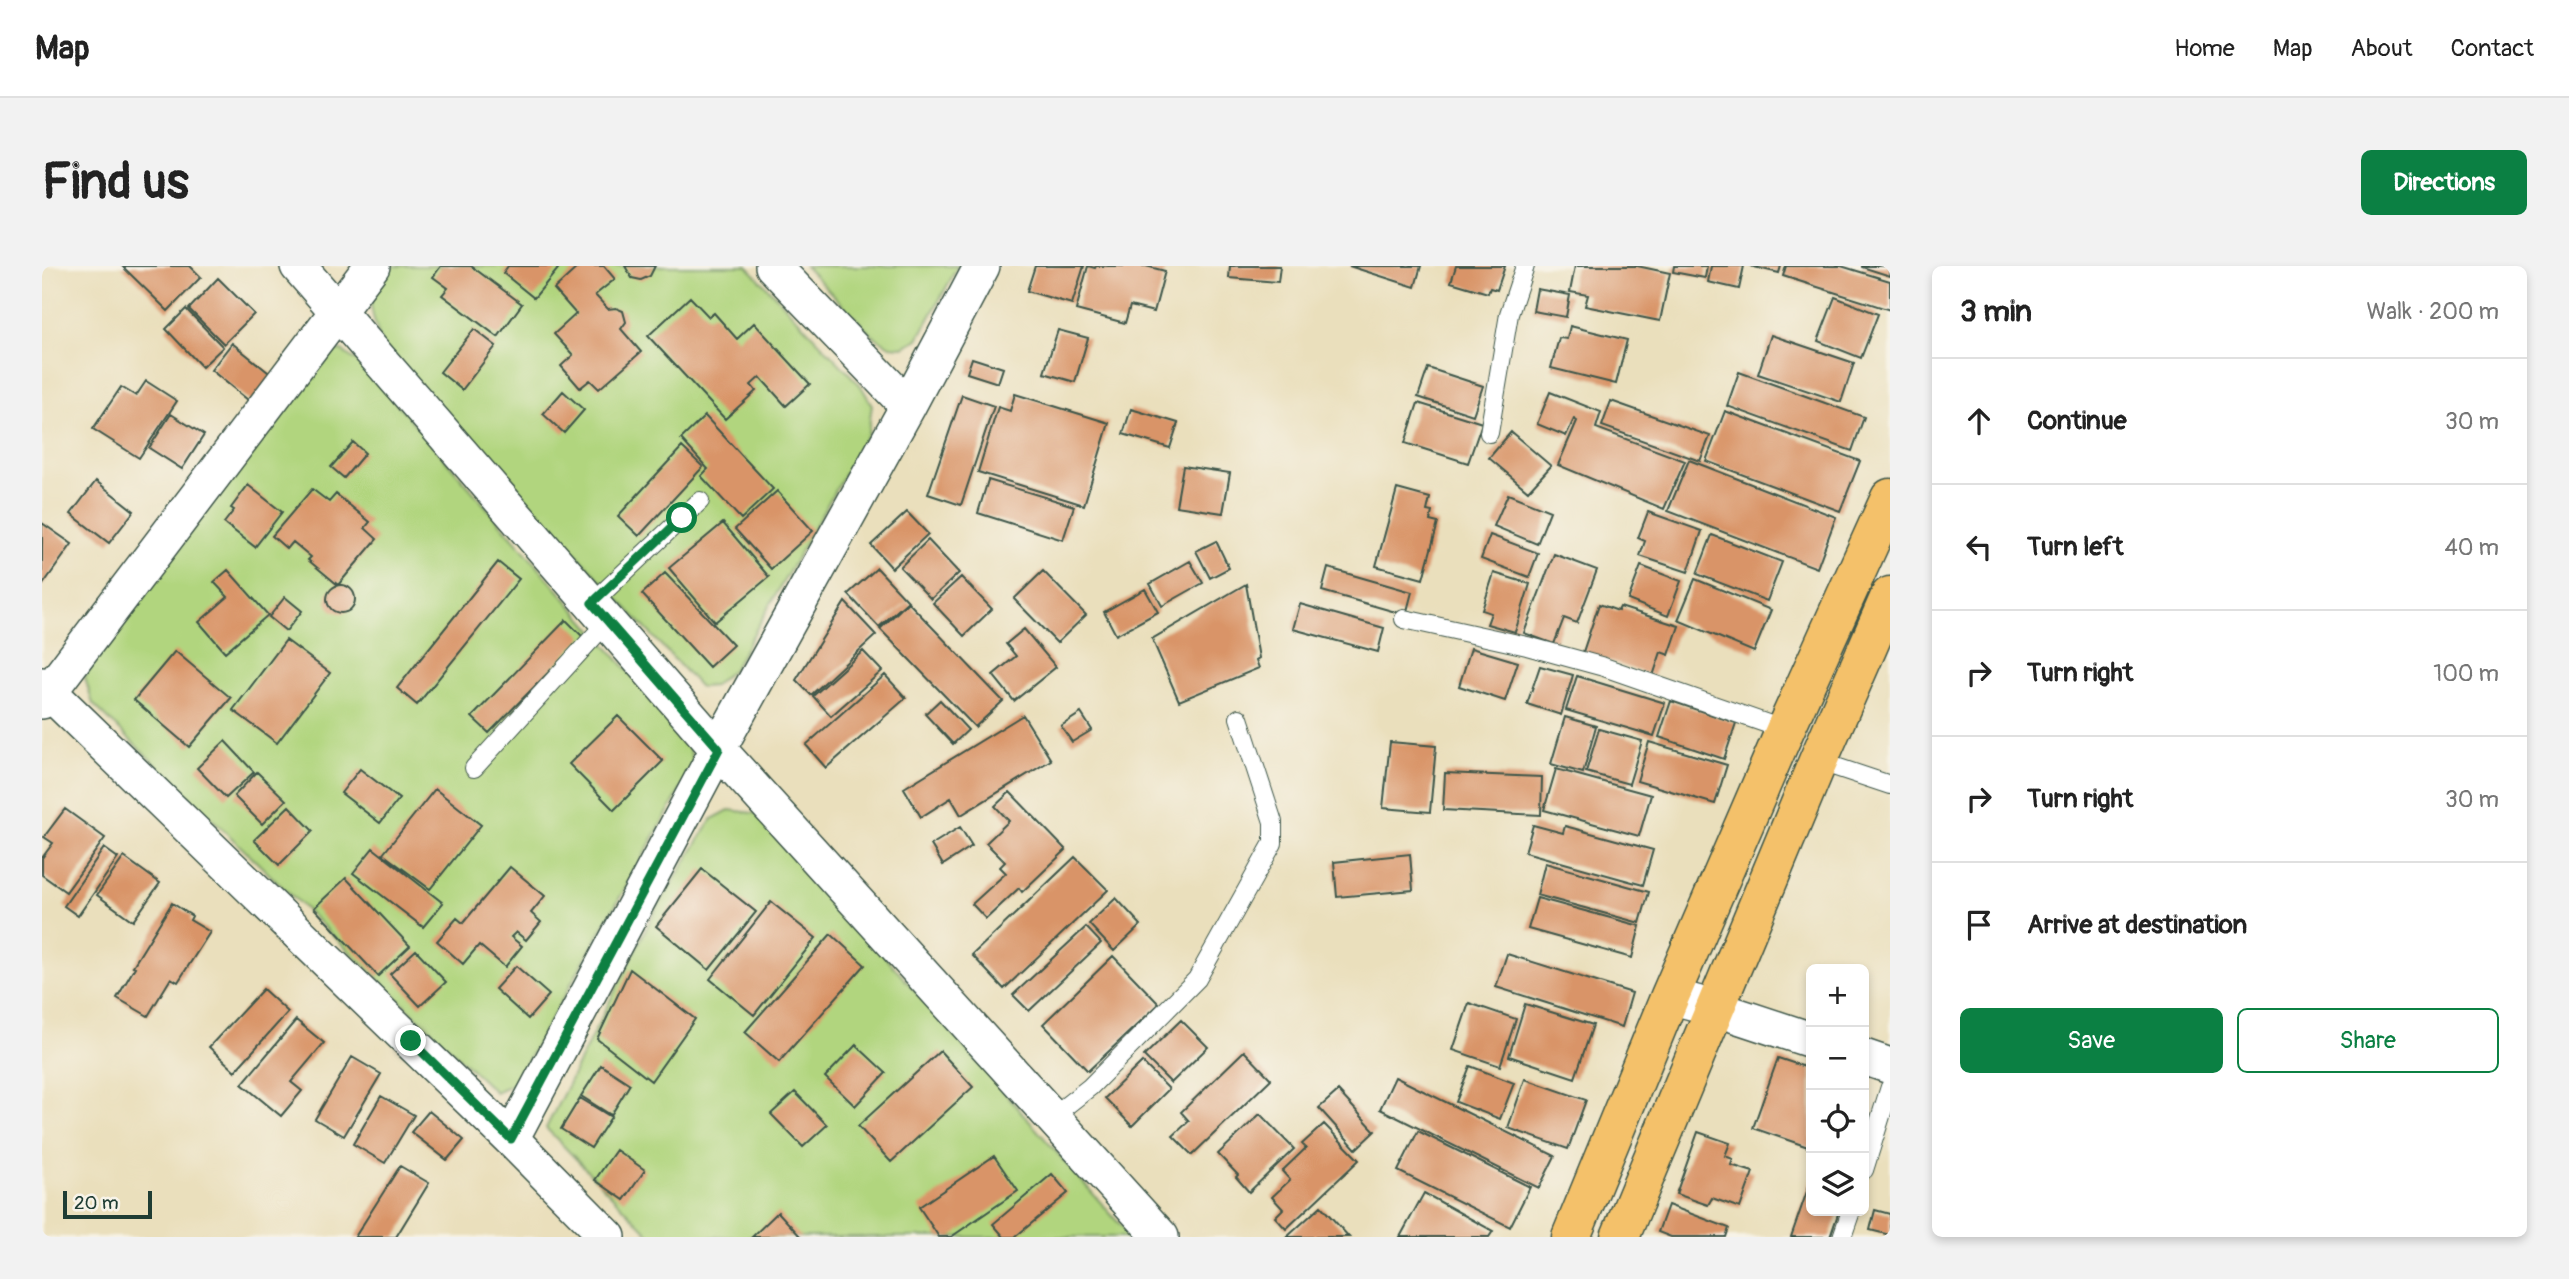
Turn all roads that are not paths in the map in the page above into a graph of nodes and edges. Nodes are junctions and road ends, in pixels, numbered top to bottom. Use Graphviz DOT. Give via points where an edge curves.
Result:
graph roads {
  1 [pos="298,266"];
  2 [pos="372,266"];
  3 [pos="773,266"];
  4 [pos="982,266"];
  5 [pos="1525,266"];
  6 [pos="338,309"];
  7 [pos="908,406"];
  8 [pos="1489,433"];
  9 [pos="1890,498"];
  10 [pos="700,501"];
  11 [pos="1890,596"];
  12 [pos="600,612"];
  13 [pos="1404,619"];
  14 [pos="44,693"];
  15 [pos="1239,718"];
  16 [pos="1785,730"];
  17 [pos="719,749"];
  18 [pos="1818,761"];
  19 [pos="474,768"];
  20 [pos="1890,785"];
  21 [pos="1670,996"];
  22 [pos="1714,1008"];
  23 [pos="1806,1038"];
  24 [pos="1869,1059"];
  25 [pos="1890,1066"];
  26 [pos="1890,1087"];
  27 [pos="1054,1116"];
  28 [pos="511,1139"];
  29 [pos="1869,1154"];
  30 [pos="1849,1216"];
  31 [pos="608,1237"];
  32 [pos="1161,1237"];
  33 [pos="1571,1237"];
  34 [pos="1620,1237"];
  35 [pos="1843,1237"];
  1 -- 6 [label="street"];
  2 -- 6 [label="street"];
  3 -- 7 [label="street"];
  4 -- 7 [label="street"];
  5 -- 8 [label="lane" via="1509,314"];
  6 -- 12 [label="street"];
  6 -- 14 [label="street"];
  7 -- 17 [label="street"];
  9 -- 16 [label="highway" via="1874,549"];
  10 -- 12 [label="lane"];
  11 -- 18 [label="highway"];
  12 -- 17 [label="street"];
  12 -- 19 [label="lane"];
  13 -- 16 [label="lane" via="1604,667"];
  14 -- 28 [label="street"];
  15 -- 27 [label="lane" via="1273,822 1273,843 1198,979 1090,1087"];
  16 -- 21 [label="highway"];
  17 -- 27 [label="street"];
  17 -- 28 [label="street"];
  18 -- 20 [label="lane"];
  18 -- 22 [label="highway"];
  21 -- 22 [label="street"];
  21 -- 33 [label="highway"];
  22 -- 23 [label="street"];
  22 -- 34 [label="highway"];
  24 -- 25 [label="street"];
  26 -- 29 [label="lane"];
  27 -- 32 [label="street"];
  28 -- 31 [label="street"];
  30 -- 35 [label="lane"];
}
